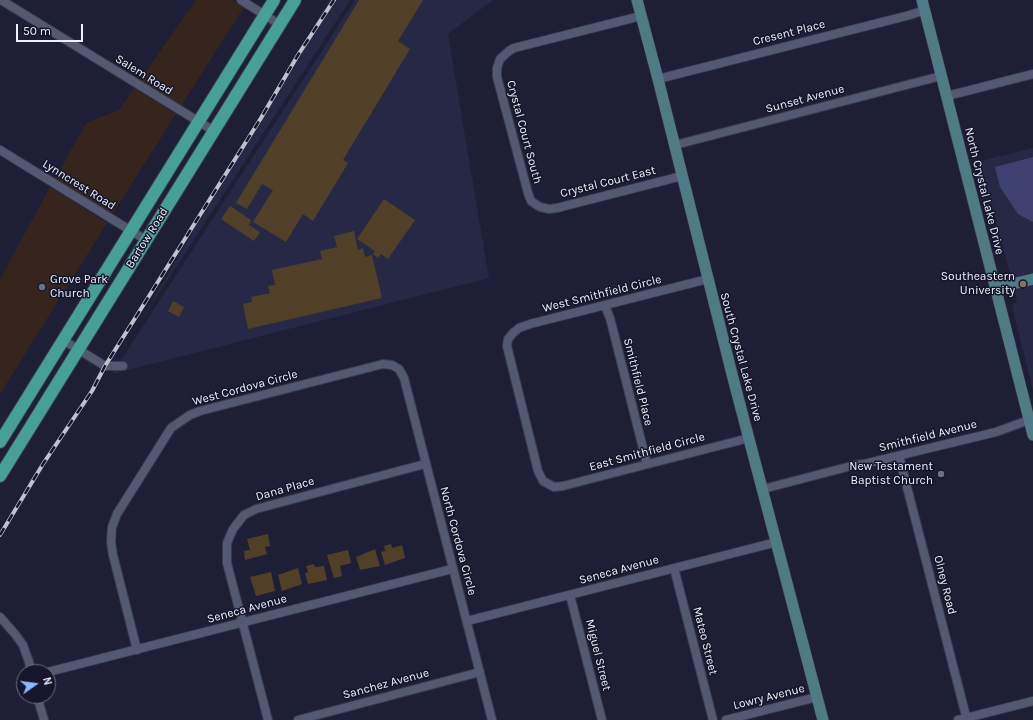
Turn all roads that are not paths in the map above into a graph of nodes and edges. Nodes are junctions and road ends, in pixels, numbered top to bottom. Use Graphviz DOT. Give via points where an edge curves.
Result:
graph roads {
  1 [pos="1,0"];
  2 [pos="242,0"];
  3 [pos="274,0"];
  4 [pos="295,0"];
  5 [pos="636,0"];
  6 [pos="923,5"];
  7 [pos="265,14"];
  8 [pos="641,16"];
  9 [pos="280,24"];
  10 [pos="1033,74"];
  11 [pos="941,76"];
  12 [pos="658,79"];
  13 [pos="947,96"];
  14 [pos="198,122"];
  15 [pos="214,131"];
  16 [pos="675,145"];
  17 [pos="0,150"];
  18 [pos="682,176"];
  19 [pos="540,207"];
  20 [pos="131,232"];
  21 [pos="146,240"];
  22 [pos="708,279"];
  23 [pos="1033,279"];
  24 [pos="996,288"];
  25 [pos="605,306"];
  26 [pos="64,340"];
  27 [pos="78,350"];
  28 [pos="123,366"];
  29 [pos="399,369"];
  30 [pos="1029,420"];
  31 [pos="1033,434"];
  32 [pos="749,438"];
  33 [pos="0,442"];
  34 [pos="899,456"];
  35 [pos="425,464"];
  36 [pos="647,464"];
  37 [pos="0,476"];
  38 [pos="552,486"];
  39 [pos="763,488"];
  40 [pos="777,542"];
  41 [pos="674,568"];
  42 [pos="452,569"];
  43 [pos="570,595"];
  44 [pos="0,617"];
  45 [pos="467,621"];
  46 [pos="243,623"];
  47 [pos="137,650"];
  48 [pos="29,664"];
  49 [pos="56,670"];
  50 [pos="480,672"];
  51 [pos="817,697"];
  52 [pos="1033,701"];
  53 [pos="39,704"];
  54 [pos="967,719"];
  55 [pos="44,720"];
  56 [pos="268,720"];
  57 [pos="298,720"];
  58 [pos="492,720"];
  59 [pos="602,720"];
  60 [pos="713,720"];
  61 [pos="726,720"];
  62 [pos="823,720"];
  63 [pos="958,720"];
  1 -- 14 [label="street, Salem Road"];
  2 -- 7 [label="street"];
  3 -- 7 [label="main road, Bartow Road"];
  4 -- 9 [label="main road, Bartow Road"];
  5 -- 8 [label="street, South Crystal Lake Drive"];
  6 -- 11 [label="street, North Crystal Lake Drive"];
  6 -- 12 [label="street, Cresent Place" via="910,15"];
  7 -- 9 [label="street"];
  7 -- 14 [label="main road, Bartow Road"];
  8 -- 12 [label="street, South Crystal Lake Drive"];
  8 -- 19 [label="street, Crystal Court South" via="514,48 500,59 497,76 528,193 532,201"];
  9 -- 15 [label="main road, Bartow Road"];
  10 -- 13 [label="street"];
  11 -- 13 [label="street, North Crystal Lake Drive"];
  11 -- 16 [label="street, Sunset Avenue"];
  12 -- 16 [label="street, South Crystal Lake Drive"];
  13 -- 24 [label="street, North Crystal Lake Drive"];
  14 -- 15 [label="street, Salem Road"];
  14 -- 20 [label="main road, Bartow Road"];
  15 -- 21 [label="main road, Bartow Road"];
  16 -- 18 [label="street, South Crystal Lake Drive"];
  17 -- 20 [label="street, Lynncrest Road"];
  18 -- 19 [label="street, Crystal Court East" via="557,208"];
  18 -- 22 [label="street, South Crystal Lake Drive"];
  20 -- 21 [label="street, Lynncrest Road"];
  20 -- 26 [label="main road, Bartow Road"];
  21 -- 27 [label="main road, Bartow Road"];
  22 -- 25 [label="street, West Smithfield Circle"];
  22 -- 32 [label="street, South Crystal Lake Drive"];
  23 -- 24 [label="street"];
  24 -- 30 [label="street, North Crystal Lake Drive"];
  25 -- 36 [label="street, Smithfield Place"];
  25 -- 38 [label="street, West Smithfield Circle" via="518,328 508,339 507,346 538,471 543,482"];
  26 -- 27 [label="street"];
  26 -- 33 [label="main road, Bartow Road"];
  27 -- 28 [label="street" via="105,366"];
  27 -- 37 [label="main road, Bartow Road"];
  29 -- 35 [label="street, North Cordova Circle" via="404,378"];
  29 -- 47 [label="street, West Cordova Circle" via="383,364 200,411 171,428 112,527 113,555"];
  30 -- 31 [label="street, North Crystal Lake Drive"];
  30 -- 34 [label="street, Smithfield Avenue" via="996,432"];
  32 -- 36 [label="street, East Smithfield Circle"];
  32 -- 39 [label="street, South Crystal Lake Drive"];
  34 -- 39 [label="street, Smithfield Avenue"];
  34 -- 54 [label="street, Olney Road"];
  35 -- 42 [label="street, North Cordova Circle"];
  35 -- 46 [label="street, Dana Place" via="275,503 244,515 233,529 227,543 227,563"];
  36 -- 38 [label="street, East Smithfield Circle" via="563,486"];
  39 -- 40 [label="street, South Crystal Lake Drive"];
  40 -- 41 [label="street, Seneca Avenue"];
  40 -- 51 [label="street, South Crystal Lake Drive"];
  41 -- 43 [label="street, Seneca Avenue"];
  41 -- 60 [label="street, Mateo Street"];
  42 -- 45 [label="street, North Cordova Circle"];
  42 -- 46 [label="street, Seneca Avenue"];
  43 -- 45 [label="street, Seneca Avenue"];
  43 -- 59 [label="street, Miguel Street"];
  44 -- 48 [label="street" via="23,646"];
  45 -- 50 [label="street, North Cordova Circle"];
  46 -- 47 [label="street, Seneca Avenue"];
  46 -- 56 [label="street, Dana Place"];
  47 -- 49 [label="street, Seneca Avenue"];
  50 -- 57 [label="street, Sanchez Avenue"];
  50 -- 58 [label="street, North Cordova Circle"];
  51 -- 61 [label="street, Lowry Avenue"];
  51 -- 62 [label="street, South Crystal Lake Drive"];
  52 -- 54 [label="street"];
  53 -- 55 [label="street"];
  54 -- 63 [label="street"];
}
